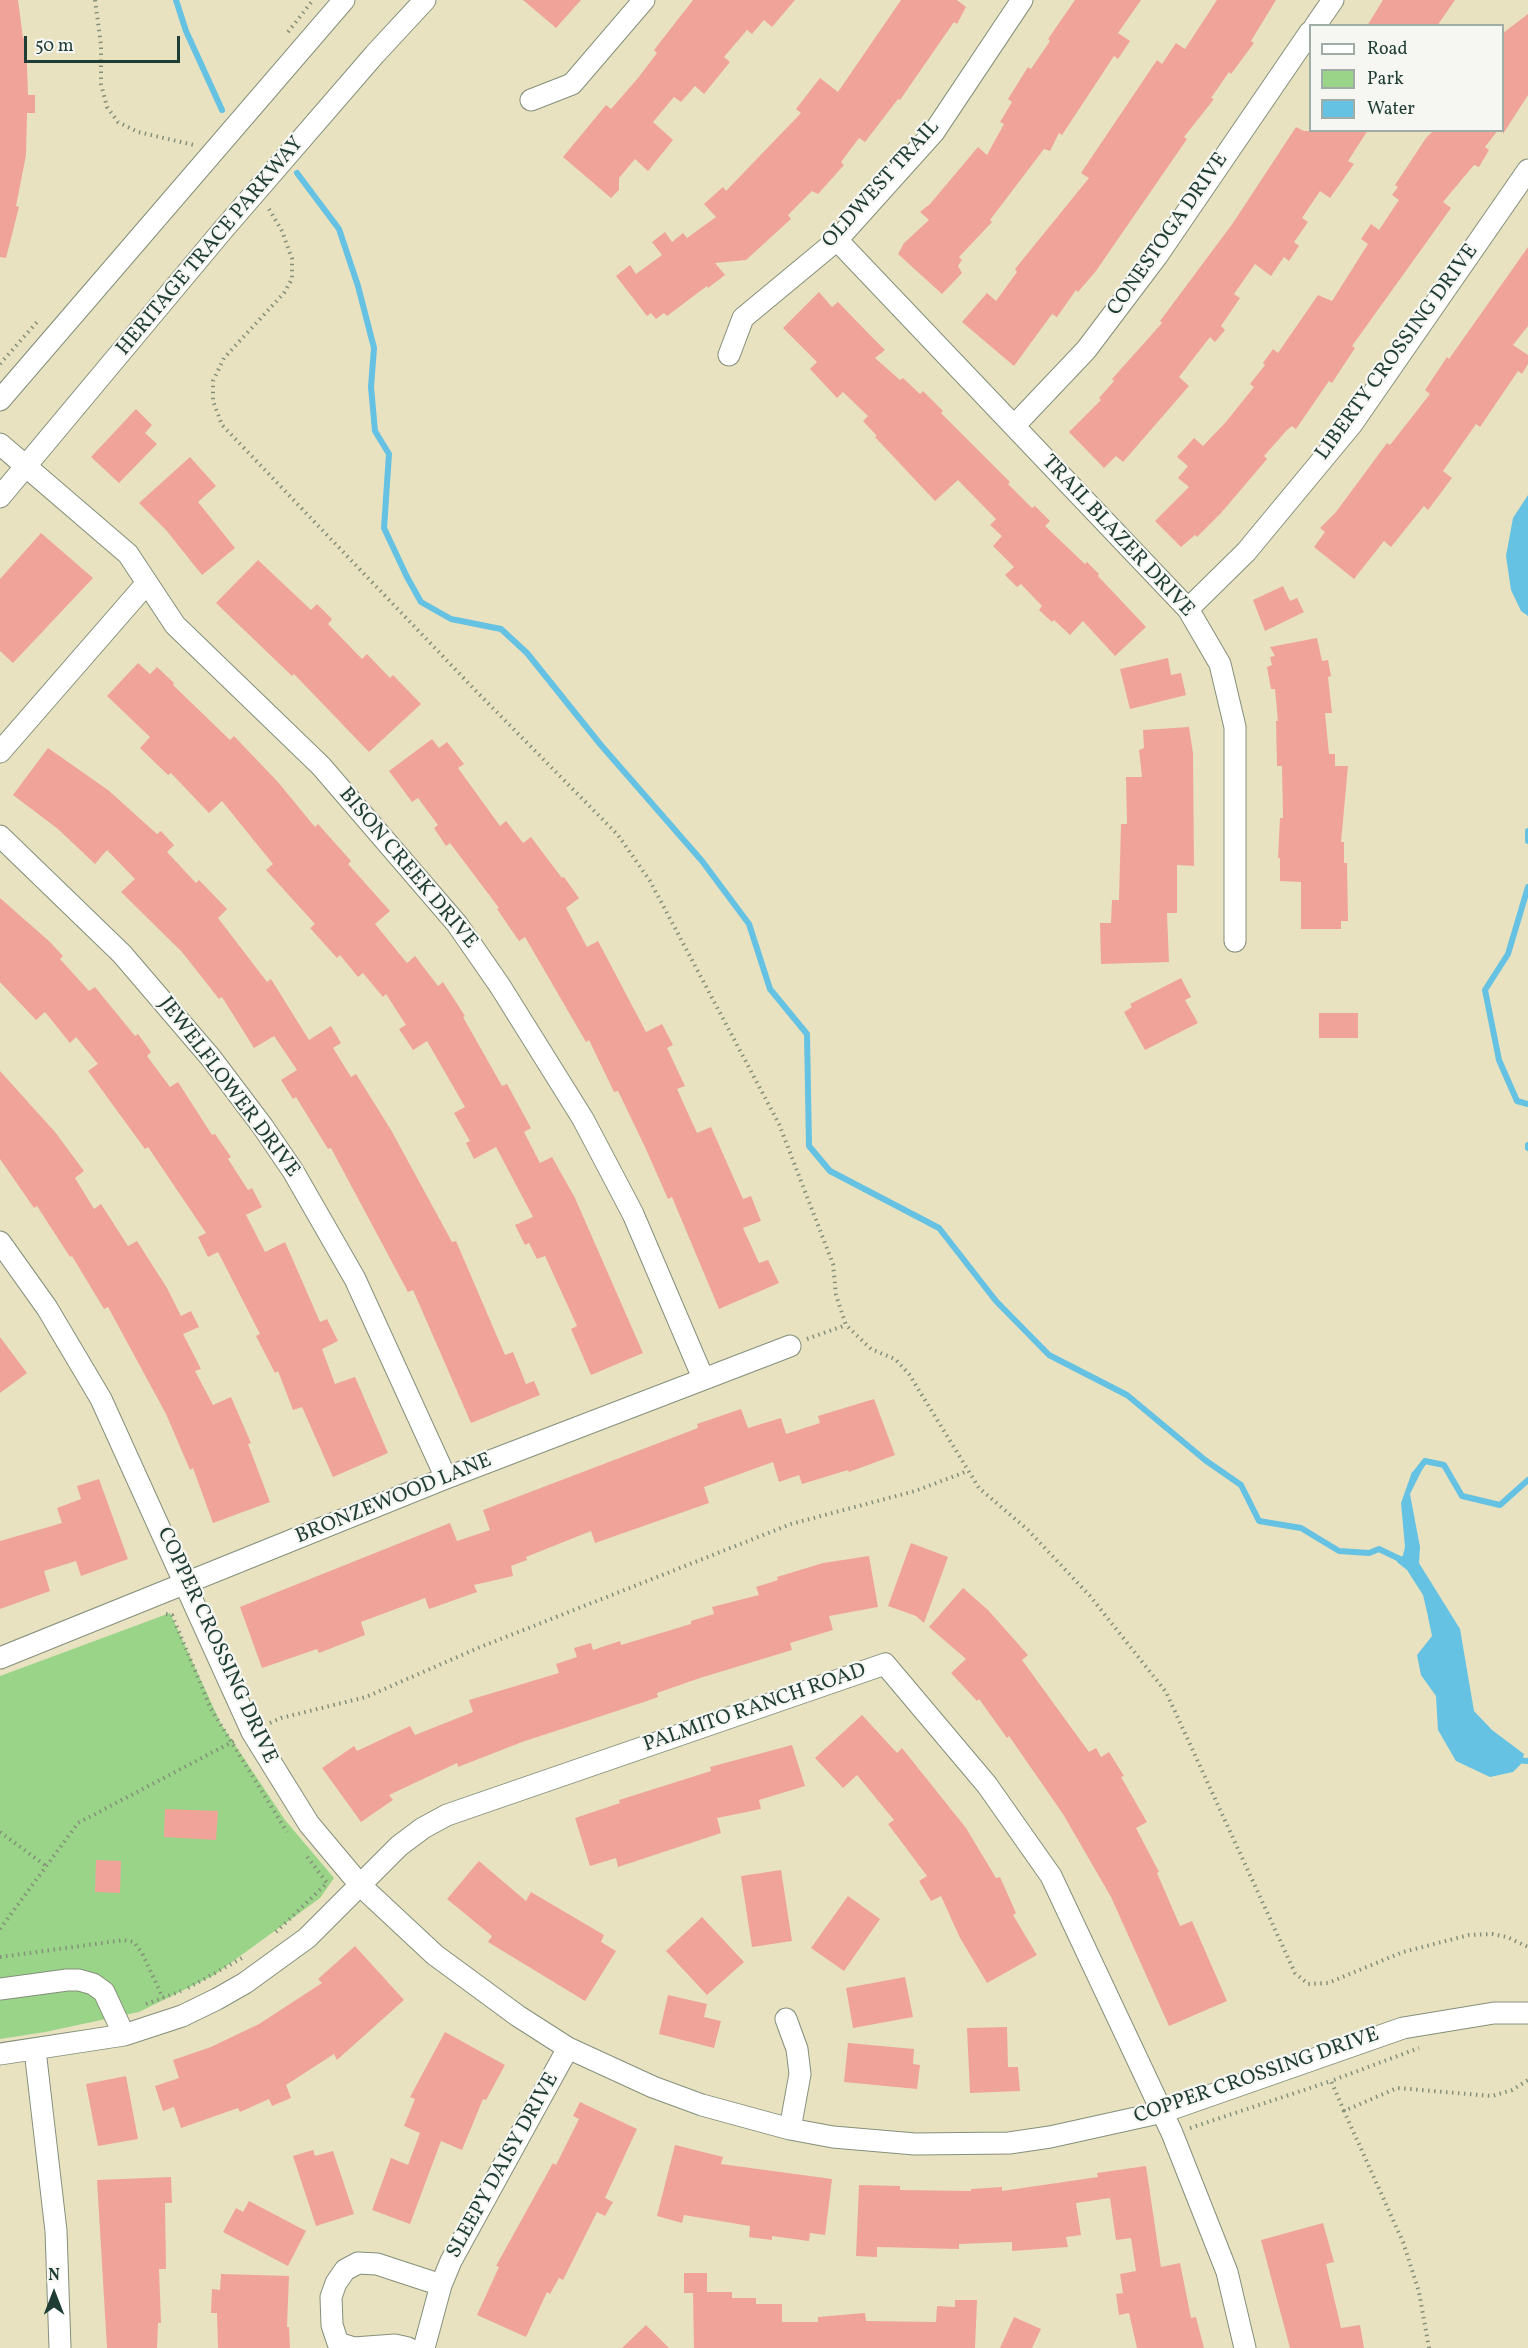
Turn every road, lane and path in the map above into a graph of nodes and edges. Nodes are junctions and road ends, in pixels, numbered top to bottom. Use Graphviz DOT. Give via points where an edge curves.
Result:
graph roads {
  1 [pos="95,0"];
  2 [pos="344,0"];
  3 [pos="426,0"];
  4 [pos="644,0"];
  5 [pos="1333,0"];
  6 [pos="1015,2"];
  7 [pos="1316,24"];
  8 [pos="1309,35"];
  9 [pos="531,100"];
  10 [pos="195,145"];
  11 [pos="1528,170"];
  12 [pos="269,209"];
  13 [pos="837,240"];
  14 [pos="729,355"];
  15 [pos="0,400"];
  16 [pos="1014,426"];
  17 [pos="0,444"];
  18 [pos="26,467"];
  19 [pos="0,497"];
  20 [pos="147,584"];
  21 [pos="1188,609"];
  22 [pos="0,752"];
  23 [pos="0,836"];
  24 [pos="1235,941"];
  25 [pos="0,1242"];
  26 [pos="8,1266"];
  27 [pos="846,1325"];
  28 [pos="790,1346"];
  29 [pos="703,1377"];
  30 [pos="968,1471"];
  31 [pos="446,1478"];
  32 [pos="186,1584"];
  33 [pos="165,1614"];
  34 [pos="0,1658"];
  35 [pos="252,1732"];
  36 [pos="231,1743"];
  37 [pos="0,1832"];
  38 [pos="291,1837"];
  39 [pos="299,1846"];
  40 [pos="46,1866"];
  41 [pos="361,1886"];
  42 [pos="0,1929"];
  43 [pos="270,1938"];
  44 [pos="1528,1947"];
  45 [pos="244,1956"];
  46 [pos="0,1958"];
  47 [pos="0,1989"];
  48 [pos="163,1998"];
  49 [pos="1528,2013"];
  50 [pos="115,2014"];
  51 [pos="786,2019"];
  52 [pos="124,2035"];
  53 [pos="1421,2047"];
  54 [pos="568,2048"];
  55 [pos="35,2050"];
  56 [pos="0,2054"];
  57 [pos="1528,2080"];
  58 [pos="1331,2081"];
  59 [pos="1344,2111"];
  60 [pos="1163,2112"];
  61 [pos="790,2128"];
  62 [pos="1172,2133"];
  63 [pos="441,2285"];
  64 [pos="60,2348"];
  65 [pos="354,2348"];
  66 [pos="408,2348"];
  67 [pos="424,2348"];
  68 [pos="1245,2348"];
  69 [pos="1429,2348"];
  1 -- 10 [label="path" via="102,45 101,84 107,107 118,122 138,132"];
  2 -- 15 [label="street"];
  3 -- 18 [label="street, HERITAGE TRACE PARKWAY" via="222,231"];
  4 -- 9 [label="street" via="572,84"];
  5 -- 7 [label="street"];
  6 -- 13 [label="street, OLDWEST TRAIL" via="934,132"];
  8 -- 16 [label="street, CONESTOGA DRIVE" via="1157,256 1086,350"];
  11 -- 21 [label="street, LIBERTY CROSSING DRIVE" via="1352,424 1246,552"];
  12 -- 27 [label="path" via="292,259 292,279 224,358 213,381 213,401 222,425 618,835 644,871 779,1124 833,1264 836,1295"];
  13 -- 14 [label="street, OLDWEST TRAIL" via="743,318"];
  13 -- 16 [label="street, TRAIL BLAZER DRIVE"];
  16 -- 21 [label="street, TRAIL BLAZER DRIVE"];
  17 -- 18 [label="street, BISON CREEK DRIVE"];
  18 -- 19 [label="street, HERITAGE TRACE PARKWAY"];
  18 -- 20 [label="street, BISON CREEK DRIVE" via="128,554"];
  20 -- 22 [label="street"];
  20 -- 29 [label="street, BISON CREEK DRIVE" via="175,625 321,766 457,924 583,1119 633,1214"];
  21 -- 24 [label="street, TRAIL BLAZER DRIVE" via="1220,664 1235,727"];
  23 -- 31 [label="street, JEWELFLOWER DRIVE" via="122,954 263,1127 355,1279"];
  25 -- 26 [label="street, COPPER CROSSING DRIVE"];
  26 -- 32 [label="street, COPPER CROSSING DRIVE" via="75,1352 102,1399"];
  27 -- 28 [label="path"];
  27 -- 30 [label="path" via="871,1349 895,1359 909,1374"];
  28 -- 29 [label="street, BRONZEWOOD LANE"];
  29 -- 31 [label="street, BRONZEWOOD LANE"];
  30 -- 35 [label="path" via="915,1491 790,1524 478,1648 366,1697 281,1718"];
  30 -- 44 [label="path" via="979,1488 1028,1530 1090,1596 1166,1692 1301,1979 1308,1984 1328,1983 1403,1952 1469,1935 1499,1936"];
  31 -- 32 [label="street, BRONZEWOOD LANE"];
  32 -- 34 [label="street, BRONZEWOOD LANE"];
  32 -- 35 [label="street, COPPER CROSSING DRIVE"];
  33 -- 36 [label="path" via="172,1615 211,1709"];
  35 -- 36 [label="path"];
  35 -- 41 [label="street, COPPER CROSSING DRIVE" via="309,1824"];
  36 -- 38 [label="path"];
  36 -- 40 [label="path" via="78,1823"];
  37 -- 40 [label="path"];
  39 -- 43 [label="path" via="327,1883"];
  40 -- 42 [label="path"];
  41 -- 52 [label="street, PALMITO RANCH ROAD" via="307,1938 245,1983 182,2016"];
  41 -- 54 [label="street, COPPER CROSSING DRIVE" via="435,1955"];
  41 -- 60 [label="street, PALMITO RANCH ROAD" via="399,1846 447,1815 885,1664 987,1785 1051,1876"];
  45 -- 48 [label="path"];
  46 -- 48 [label="path" via="124,1940 134,1942"];
  47 -- 50 [label="street" via="79,1980 104,1992"];
  48 -- 50 [label="path"];
  49 -- 60 [label="street, COPPER CROSSING DRIVE" via="1494,2013 1403,2028"];
  50 -- 52 [label="street"];
  51 -- 61 [label="street" via="797,2049 800,2074"];
  52 -- 55 [label="street, PALMITO RANCH ROAD"];
  53 -- 58 [label="path"];
  54 -- 61 [label="street, COPPER CROSSING DRIVE" via="663,2091"];
  54 -- 63 [label="street, SLEEPY DAISY DRIVE"];
  55 -- 56 [label="street, PALMITO RANCH ROAD"];
  55 -- 64 [label="street" via="55,2220"];
  57 -- 59 [label="path" via="1492,2096 1397,2088"];
  58 -- 59 [label="path"];
  58 -- 62 [label="path"];
  59 -- 69 [label="path" via="1403,2242 1419,2292"];
  60 -- 61 [label="street, COPPER CROSSING DRIVE" via="1050,2138 1009,2143 915,2144 833,2137"];
  60 -- 62 [label="street, PALMITO RANCH ROAD"];
  62 -- 68 [label="street, PALMITO RANCH ROAD" via="1227,2272"];
  63 -- 65 [label="street, SLEEPY DAISY DRIVE" via="377,2264 358,2263 345,2270 331,2297 332,2325 338,2343"];
  63 -- 67 [label="street, SLEEPY DAISY DRIVE"];
  65 -- 66 [label="street, SLEEPY DAISY DRIVE"];
}
